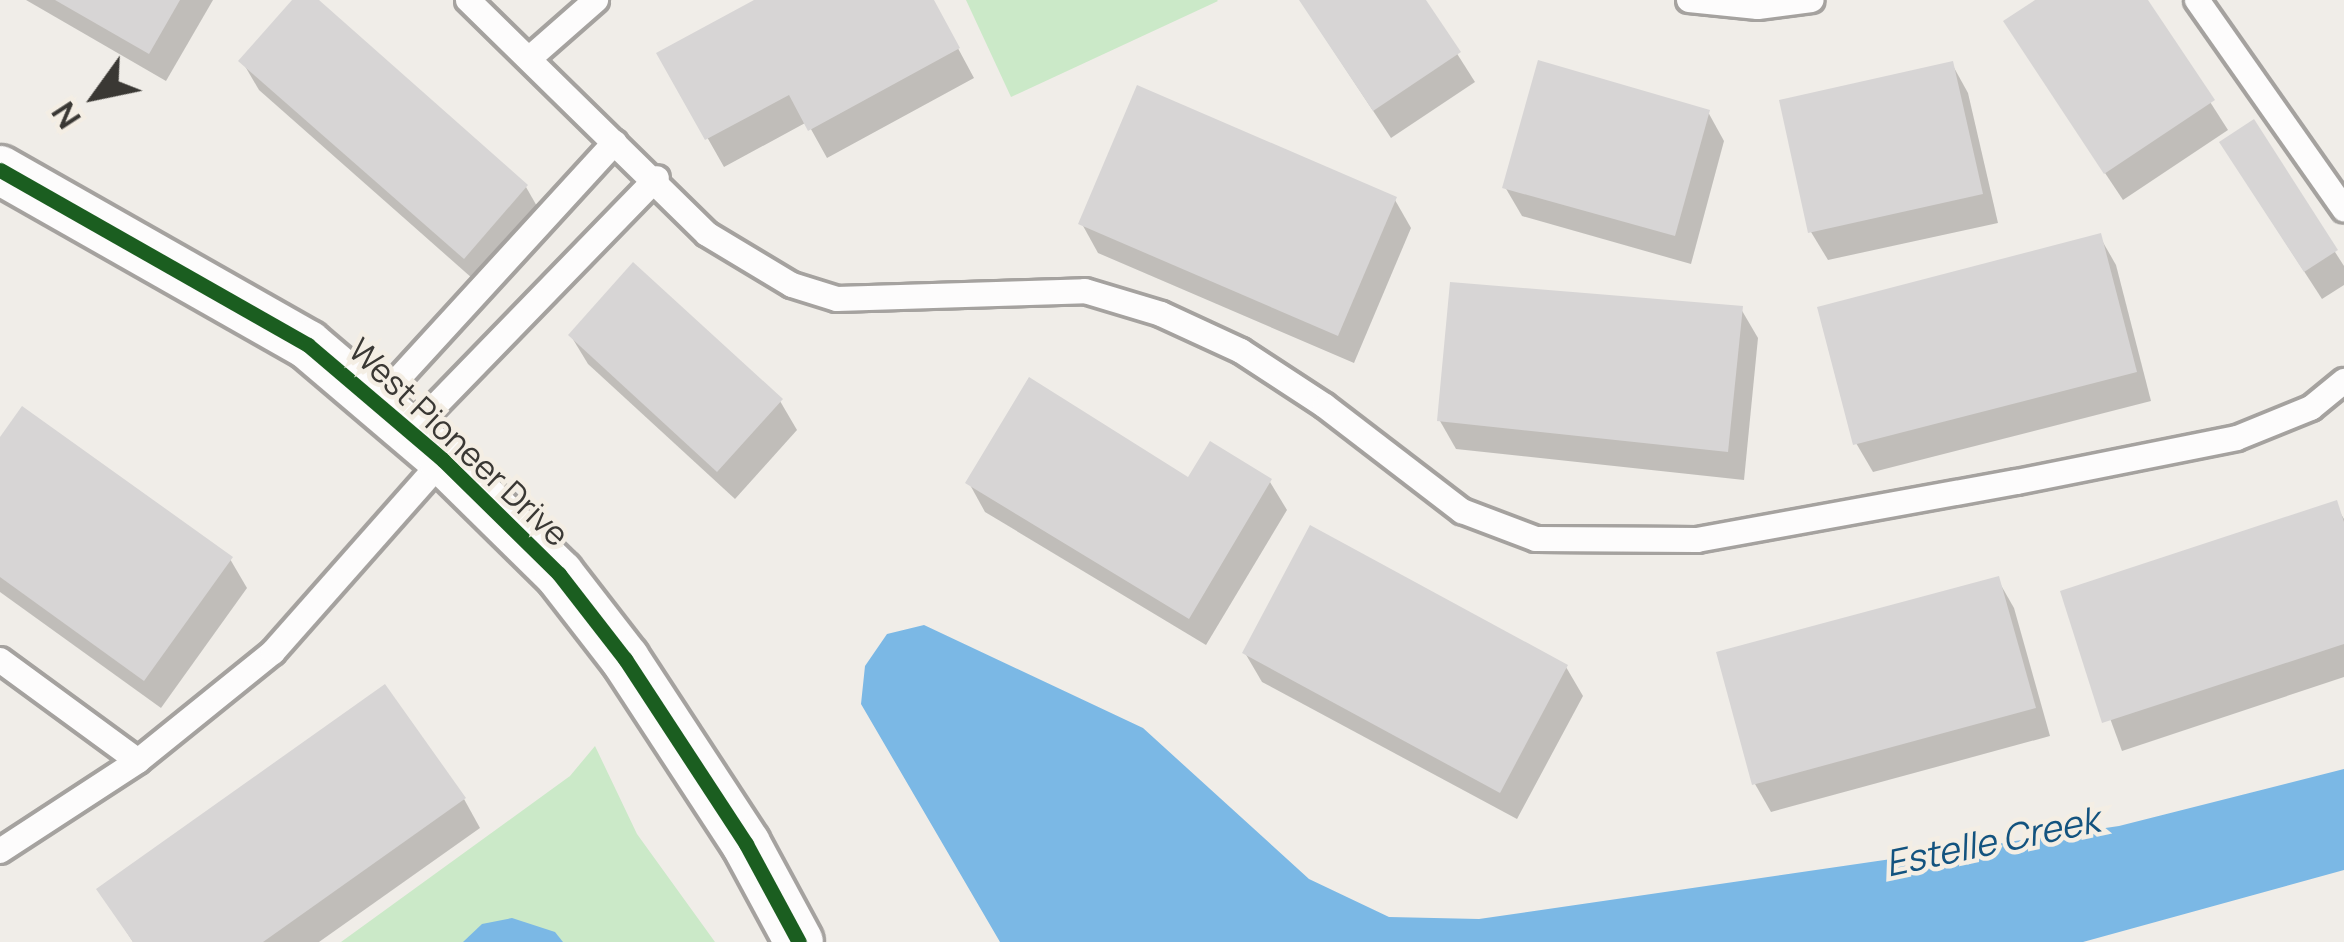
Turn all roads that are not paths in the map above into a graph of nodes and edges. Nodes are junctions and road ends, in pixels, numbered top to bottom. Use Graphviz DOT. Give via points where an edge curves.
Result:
graph roads {
  1 [pos="468,0"];
  2 [pos="596,0"];
  3 [pos="1689,0"];
  4 [pos="1812,0"];
  5 [pos="2197,0"];
  6 [pos="530,58"];
  7 [pos="615,142"];
  8 [pos="0,170"];
  9 [pos="657,178"];
  10 [pos="2344,208"];
  11 [pos="2344,381"];
  12 [pos="410,432"];
  13 [pos="0,660"];
  14 [pos="138,761"];
  15 [pos="0,851"];
  16 [pos="799,942"];
  1 -- 6 [label="lane"];
  2 -- 6 [label="lane"];
  3 -- 4 [label="lane" via="1758,7"];
  5 -- 10 [label="lane"];
  6 -- 7 [label="lane"];
  7 -- 9 [label="lane"];
  7 -- 12 [label="lane"];
  8 -- 12 [label="street, West Pioneer Drive" via="308,345"];
  9 -- 11 [label="lane" via="707,234 792,285 837,298 1085,291 1161,314 1241,351 1462,511 1536,539 1696,540 2039,477 2237,438 2312,408"];
  9 -- 12 [label="lane"];
  12 -- 14 [label="lane" via="273,652"];
  12 -- 16 [label="street, West Pioneer Drive" via="559,574 625,659 746,844"];
  13 -- 14 [label="lane"];
  14 -- 15 [label="lane"];
}
